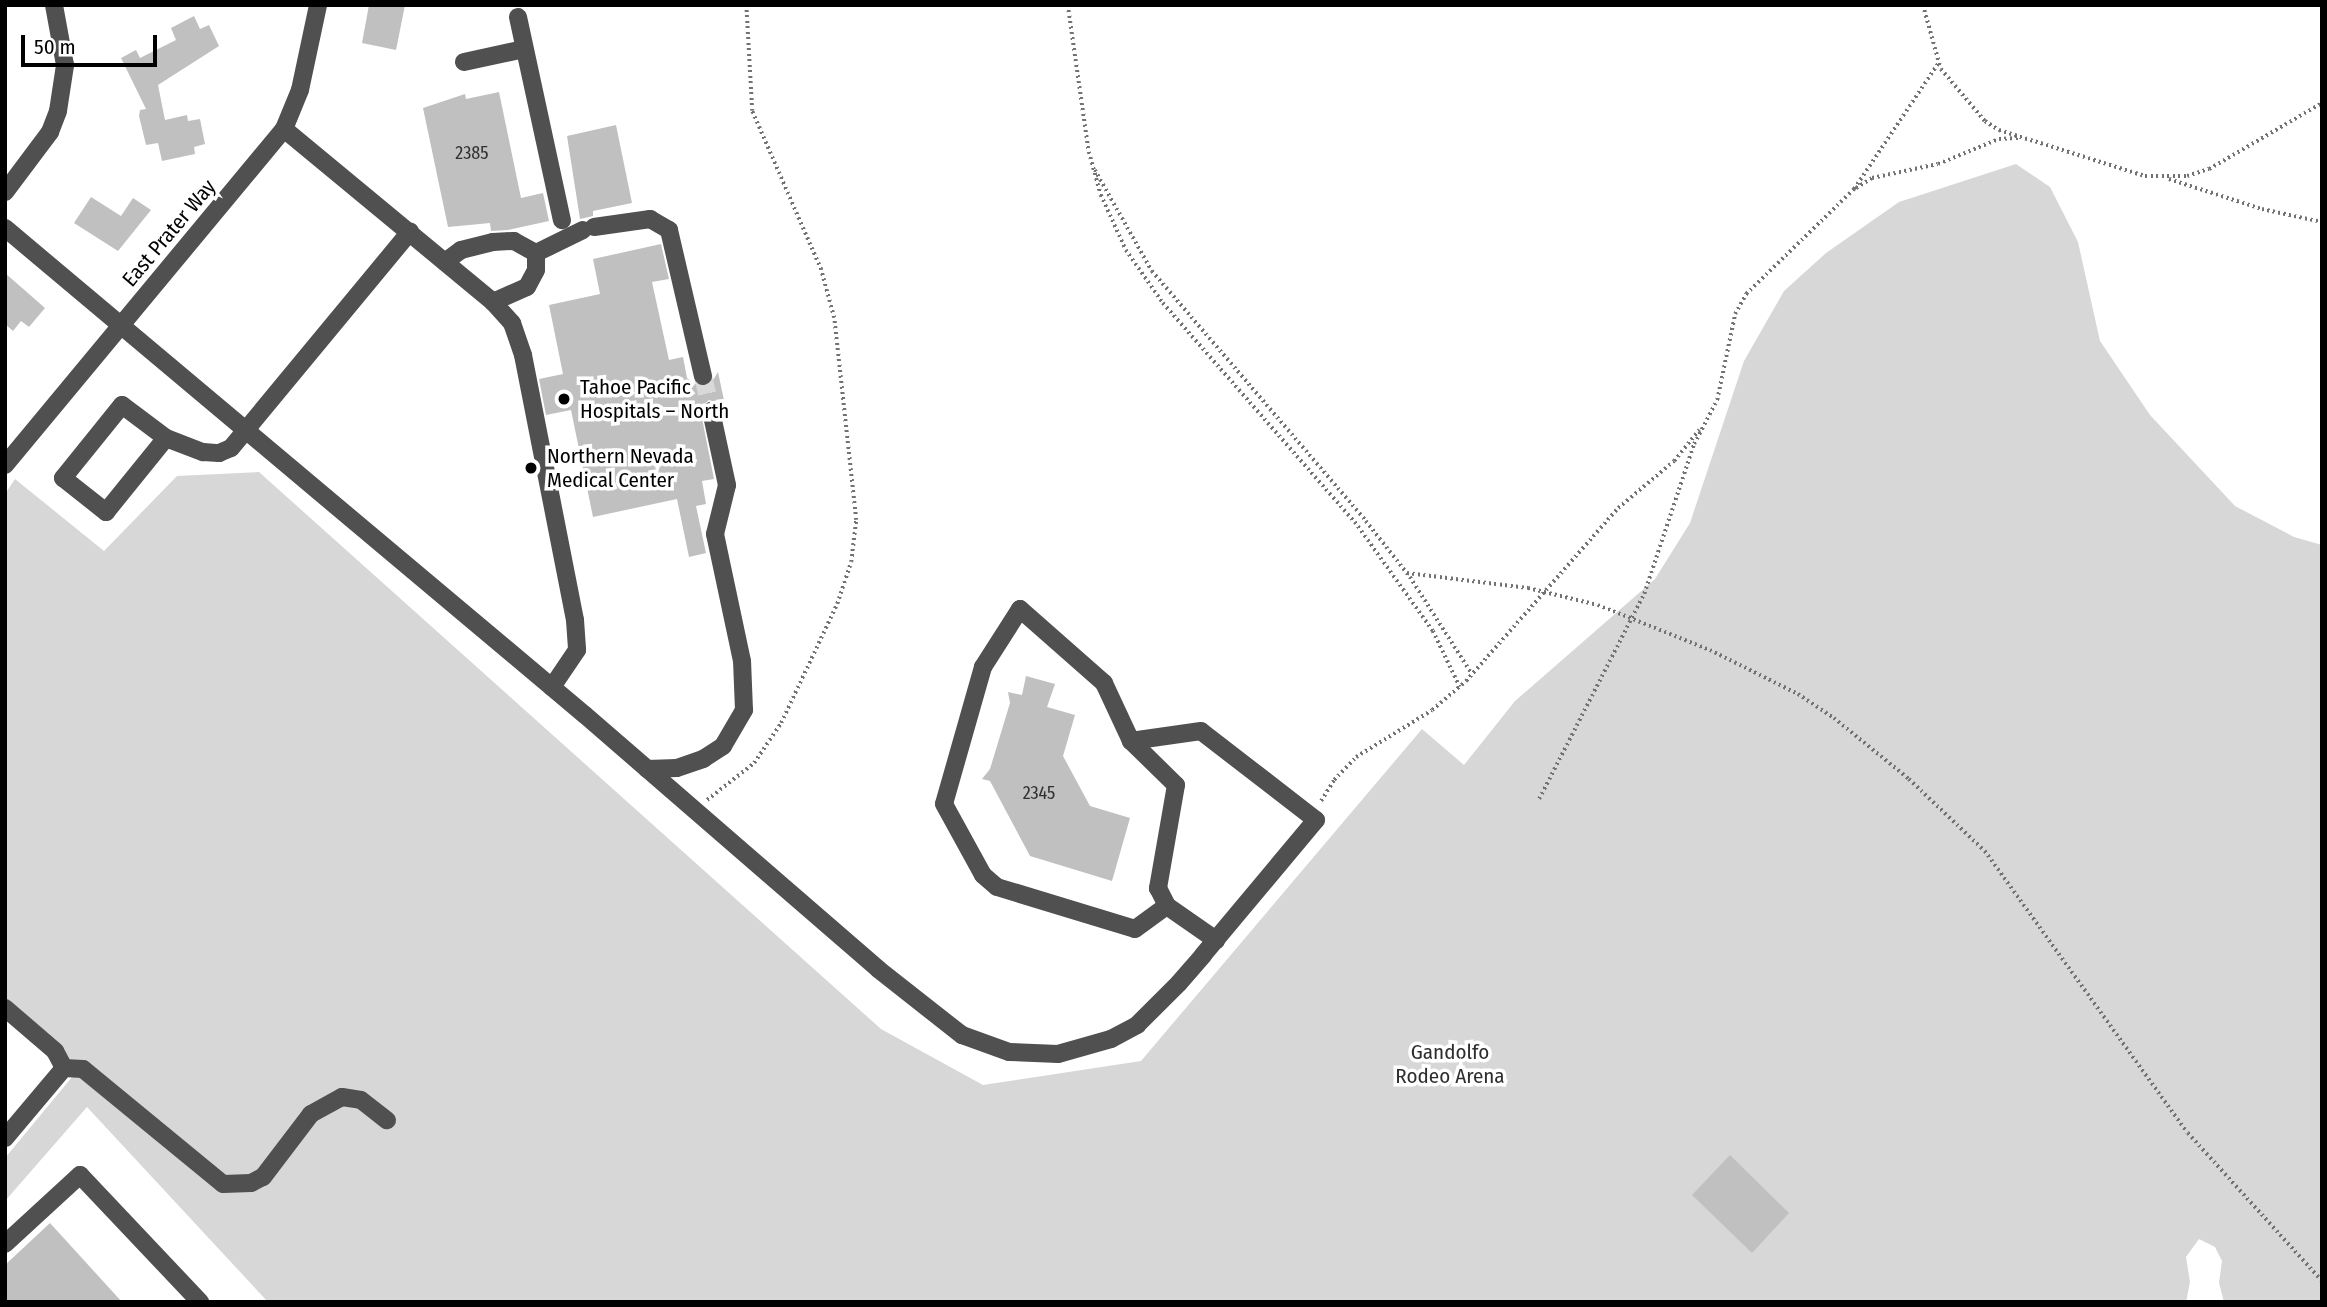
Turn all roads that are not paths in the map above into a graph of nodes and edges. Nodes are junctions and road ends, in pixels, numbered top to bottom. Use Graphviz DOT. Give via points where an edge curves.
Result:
graph roads {
  1 [pos="54,5"];
  2 [pos="318,5"];
  3 [pos="518,18"];
  4 [pos="524,49"];
  5 [pos="464,62"];
  6 [pos="284,129"];
  7 [pos="5,192"];
  8 [pos="5,228"];
  9 [pos="564,230"];
  10 [pos="410,232"];
  11 [pos="536,253"];
  12 [pos="445,262"];
  13 [pos="493,302"];
  14 [pos="121,325"];
  15 [pos="703,376"];
  16 [pos="710,411"];
  17 [pos="247,430"];
  18 [pos="166,438"];
  19 [pos="5,465"];
  20 [pos="552,687"];
  21 [pos="1131,741"];
  22 [pos="648,769"];
  23 [pos="1167,906"];
  24 [pos="1216,940"];
  25 [pos="5,1009"];
  26 [pos="64,1068"];
  27 [pos="387,1120"];
  28 [pos="5,1138"];
  29 [pos="5,1244"];
  30 [pos="200,1302"];
  1 -- 7 [label="street" via="65,65 58,111 50,132"];
  2 -- 6 [label="street, East Prater Way" via="300,90"];
  3 -- 4 [label="street"];
  4 -- 5 [label="street"];
  4 -- 9 [label="street"];
  6 -- 10 [label="street"];
  6 -- 14 [label="street, East Prater Way"];
  8 -- 14 [label="street"];
  9 -- 11 [label="street"];
  9 -- 15 [label="street" via="650,219 669,230"];
  10 -- 12 [label="street"];
  10 -- 17 [label="street"];
  11 -- 12 [label="street" via="514,242 493,242 461,250"];
  11 -- 13 [label="street" via="536,270 527,287"];
  12 -- 13 [label="street"];
  13 -- 20 [label="street" via="512,323 523,355 575,620 577,650"];
  14 -- 17 [label="street"];
  14 -- 19 [label="street, East Prater Way"];
  16 -- 22 [label="street" via="727,485 715,534 743,661 744,710 723,746 703,759 677,768"];
  17 -- 18 [label="street" via="231,448 219,453 180,447"];
  17 -- 20 [label="street"];
  18 -- 18 [label="street" via="106,512 63,478 122,405"];
  20 -- 22 [label="street"];
  21 -- 23 [label="street" via="1176,785 1158,888"];
  21 -- 23 [label="street" via="1104,683 1020,608 983,667 944,804 983,876 997,887 1135,929"];
  21 -- 24 [label="street" via="1201,731 1316,820"];
  22 -- 24 [label="street" via="937,1018 962,1035 1009,1052 1058,1054 1111,1039 1158,1006"];
  23 -- 24 [label="street"];
  25 -- 26 [label="street" via="55,1051"];
  26 -- 27 [label="street" via="83,1069 223,1184 251,1183 263,1177 311,1114 342,1097 361,1100"];
  26 -- 28 [label="street"];
  29 -- 30 [label="street" via="80,1175"];
}
